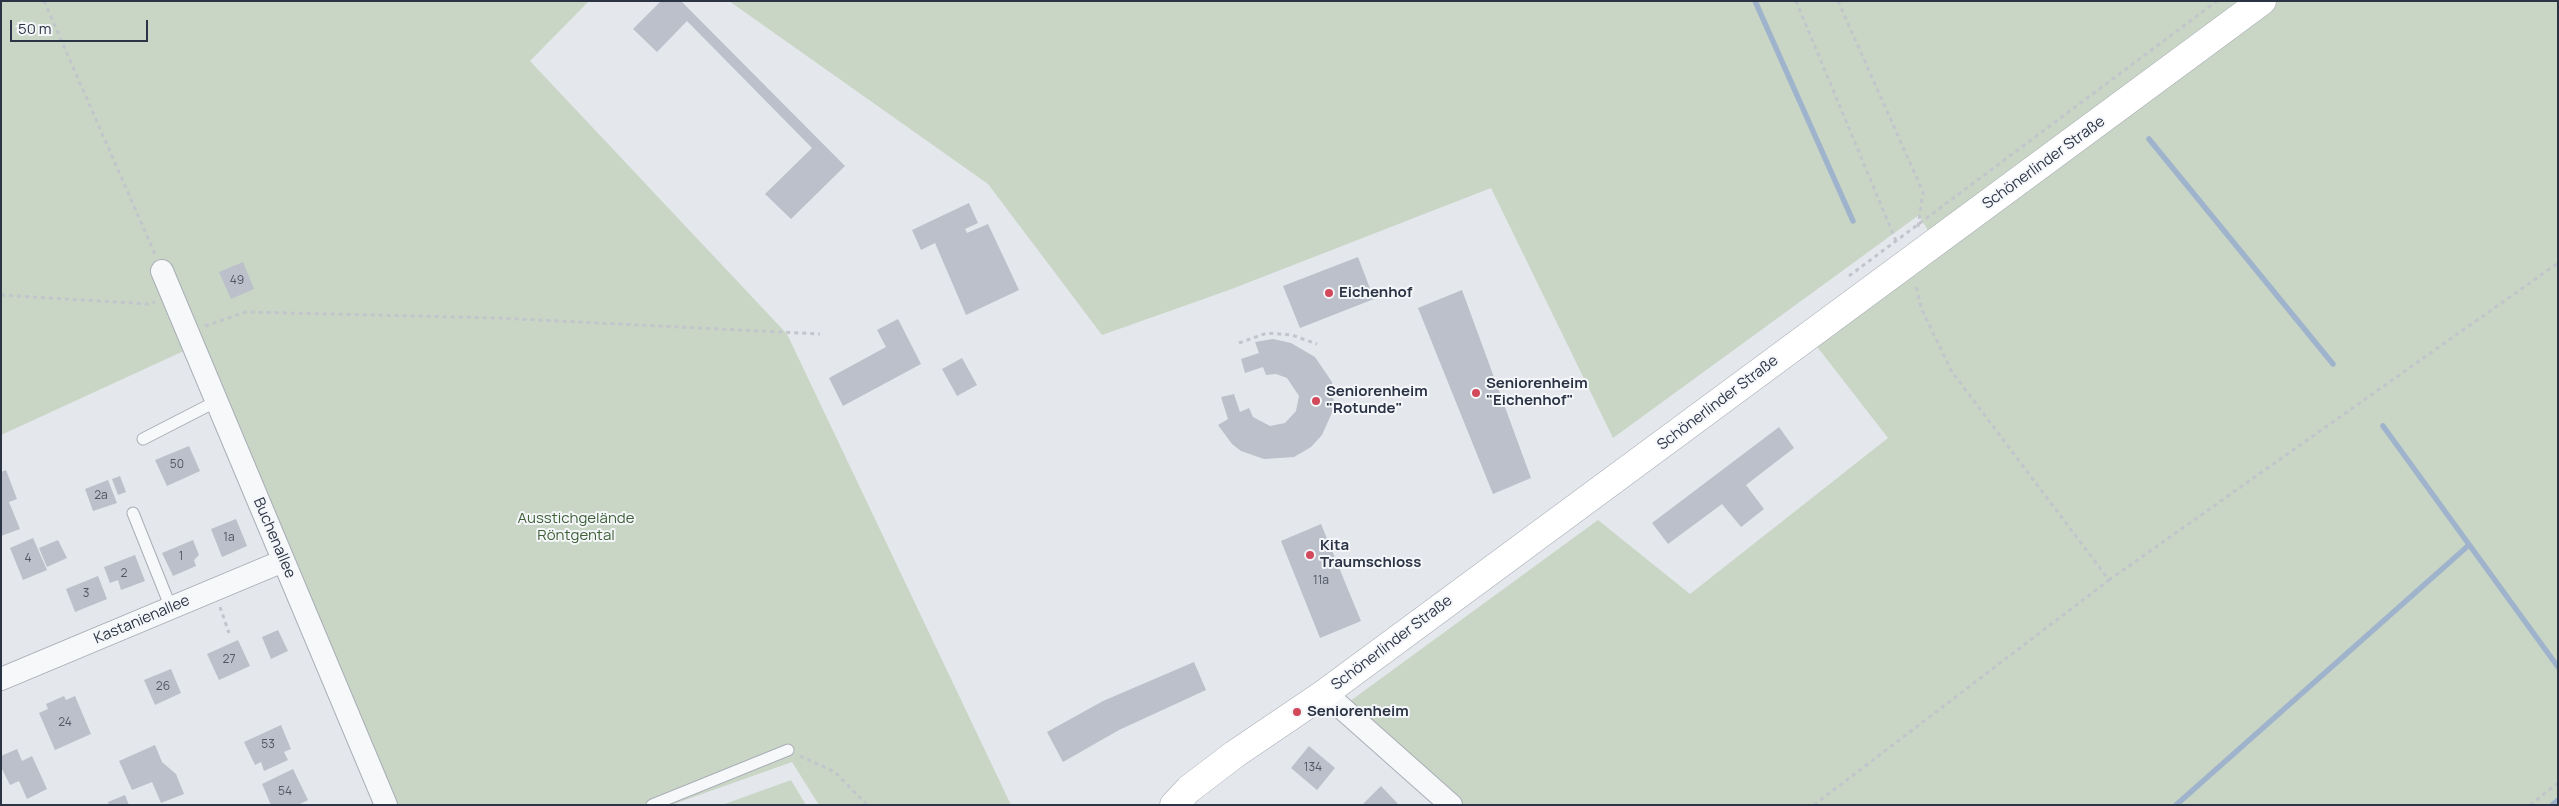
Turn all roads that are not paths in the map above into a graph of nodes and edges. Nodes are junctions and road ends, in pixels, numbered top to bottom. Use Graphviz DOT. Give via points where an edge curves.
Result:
graph roads {
  1 [pos="2262,1"];
  2 [pos="162,271"];
  3 [pos="220,400"];
  4 [pos="143,439"];
  5 [pos="133,513"];
  6 [pos="283,561"];
  7 [pos="171,608"];
  8 [pos="1,679"];
  9 [pos="1326,693"];
  10 [pos="788,750"];
  11 [pos="1181,797"];
  12 [pos="386,805"];
  13 [pos="652,805"];
  14 [pos="1451,805"];
  1 -- 9 [label="street, Schönerlinder Straße"];
  2 -- 3 [label="street, Buchenallee"];
  3 -- 4 [label="lane"];
  3 -- 6 [label="street, Buchenallee"];
  5 -- 7 [label="lane"];
  6 -- 7 [label="street, Kastanienallee"];
  6 -- 12 [label="street, Buchenallee"];
  7 -- 8 [label="street, Kastanienallee"];
  9 -- 11 [label="street, Schönerlinder Straße"];
  9 -- 14 [label="street"];
  10 -- 13 [label="lane"];
}
